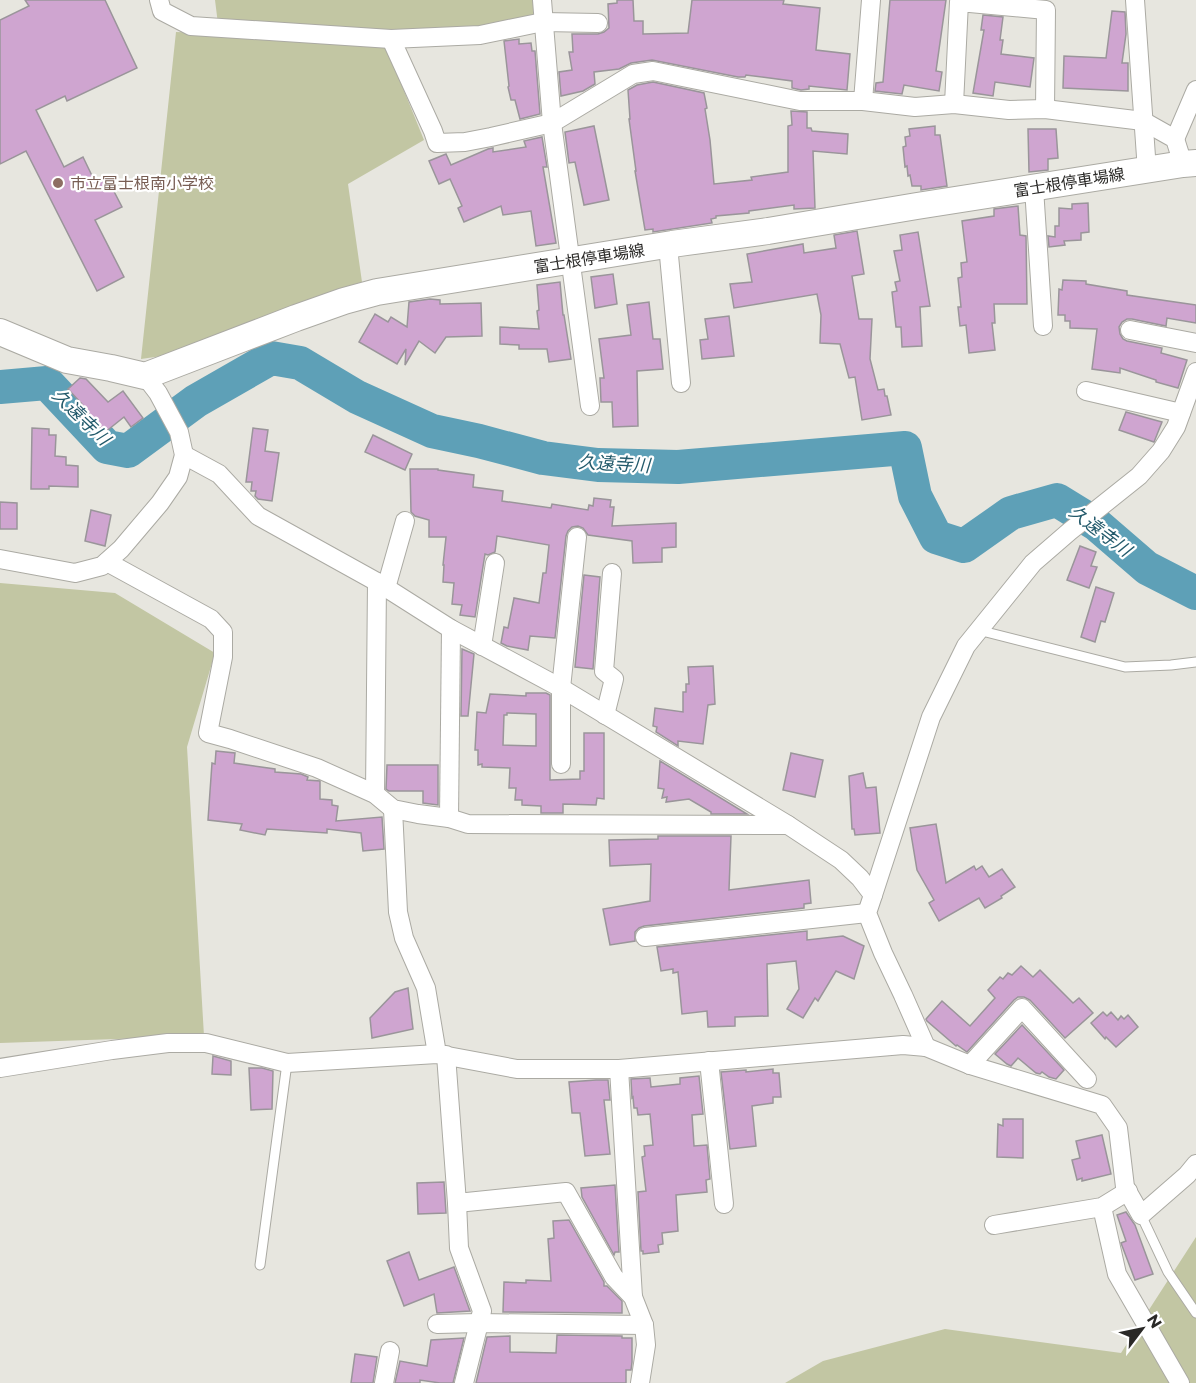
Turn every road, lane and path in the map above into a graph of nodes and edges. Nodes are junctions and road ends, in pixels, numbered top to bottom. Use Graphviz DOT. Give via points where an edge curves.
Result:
graph roads {
  1 [pos="159,0"];
  2 [pos="542,0"];
  3 [pos="871,0"];
  4 [pos="1135,0"];
  5 [pos="543,22"];
  6 [pos="598,23"];
  7 [pos="392,39"];
  8 [pos="1196,90"];
  9 [pos="863,101"];
  10 [pos="954,104"];
  11 [pos="1046,109"];
  12 [pos="1143,121"];
  13 [pos="552,123"];
  14 [pos="1176,139"];
  15 [pos="1189,164"];
  16 [pos="1147,171"];
  17 [pos="1034,188"];
  18 [pos="668,245"];
  19 [pos="570,261"];
  20 [pos="1043,326"];
  21 [pos="1130,330"];
  22 [pos="0,332"];
  23 [pos="1196,343"];
  24 [pos="1196,372"];
  25 [pos="681,383"];
  26 [pos="152,384"];
  27 [pos="1086,391"];
  28 [pos="590,406"];
  29 [pos="1187,407"];
  30 [pos="184,454"];
  31 [pos="405,521"];
  32 [pos="578,537"];
  33 [pos="0,559"];
  34 [pos="107,562"];
  35 [pos="495,563"];
  36 [pos="612,573"];
  37 [pos="382,585"];
  38 [pos="451,629"];
  39 [pos="978,630"];
  40 [pos="482,646"];
  41 [pos="1196,662"];
  42 [pos="561,688"];
  43 [pos="605,715"];
  44 [pos="561,764"];
  45 [pos="375,794"];
  46 [pos="393,809"];
  47 [pos="449,818"];
  48 [pos="788,825"];
  49 [pos="873,895"];
  50 [pos="867,913"];
  51 [pos="645,937"];
  52 [pos="926,1047"];
  53 [pos="442,1054"];
  54 [pos="708,1061"];
  55 [pos="287,1064"];
  56 [pos="970,1065"];
  57 [pos="0,1068"];
  58 [pos="619,1069"];
  59 [pos="1087,1079"];
  60 [pos="1196,1164"];
  61 [pos="1128,1191"];
  62 [pos="457,1203"];
  63 [pos="724,1204"];
  64 [pos="1102,1207"];
  65 [pos="1141,1215"];
  66 [pos="994,1225"];
  67 [pos="260,1265"];
  68 [pos="633,1297"];
  69 [pos="1196,1313"];
  70 [pos="480,1323"];
  71 [pos="437,1324"];
  72 [pos="644,1325"];
  73 [pos="390,1351"];
  74 [pos="384,1383"];
  75 [pos="464,1383"];
  76 [pos="640,1383"];
  77 [pos="1180,1383"];
  1 -- 7 [label="street" via="162,11 191,26"];
  2 -- 5 [label="street"];
  3 -- 9 [label="street"];
  4 -- 12 [label="street"];
  5 -- 6 [label="street"];
  5 -- 7 [label="street" via="480,35"];
  5 -- 13 [label="street"];
  7 -- 13 [label="street" via="436,143 465,142"];
  8 -- 14 [label="street"];
  9 -- 10 [label="street" via="915,107"];
  9 -- 13 [label="street" via="800,101 653,71 633,74"];
  10 -- 11 [label="street" via="1009,110"];
  10 -- 11 [label="street" via="959,2 1046,10"];
  11 -- 12 [label="street"];
  12 -- 14 [label="street"];
  12 -- 16 [label="street"];
  13 -- 19 [label="street"];
  14 -- 15 [label="street"];
  15 -- 16 [label="main road, 富士根停車場線"];
  16 -- 17 [label="main road, 富士根停車場線"];
  17 -- 18 [label="main road, 富士根停車場線"];
  17 -- 20 [label="street"];
  18 -- 19 [label="main road, 富士根停車場線"];
  18 -- 25 [label="street"];
  19 -- 26 [label="main road, 富士根停車場線" via="355,298 296,318"];
  19 -- 28 [label="street"];
  21 -- 23 [label="street"];
  22 -- 26 [label="main road" via="67,360 111,368"];
  24 -- 29 [label="street"];
  26 -- 30 [label="street" via="179,432"];
  27 -- 29 [label="street"];
  29 -- 39 [label="street" via="1161,451 1139,476 1033,563"];
  30 -- 34 [label="street" via="178,477 160,503"];
  30 -- 37 [label="street" via="219,474 258,516"];
  31 -- 37 [label="street"];
  32 -- 42 [label="street"];
  33 -- 34 [label="street" via="75,573"];
  34 -- 45 [label="street" via="211,619 223,632 223,657 208,733 317,768"];
  35 -- 40 [label="street"];
  36 -- 43 [label="street" via="604,671 614,679"];
  37 -- 38 [label="street"];
  37 -- 45 [label="street"];
  38 -- 40 [label="street"];
  38 -- 47 [label="street"];
  39 -- 41 [label="lane" via="1125,667"];
  39 -- 49 [label="street" via="931,717"];
  40 -- 42 [label="street"];
  42 -- 43 [label="street"];
  42 -- 44 [label="street"];
  43 -- 48 [label="street"];
  45 -- 46 [label="street"];
  46 -- 47 [label="street"];
  46 -- 53 [label="street" via="398,912 404,938 426,988"];
  47 -- 48 [label="street" via="468,824"];
  48 -- 49 [label="street" via="841,860"];
  49 -- 50 [label="street"];
  50 -- 51 [label="street"];
  50 -- 52 [label="street"];
  52 -- 54 [label="street" via="903,1045"];
  52 -- 56 [label="street"];
  53 -- 55 [label="street"];
  53 -- 58 [label="street" via="517,1069"];
  53 -- 62 [label="street"];
  54 -- 58 [label="street"];
  54 -- 63 [label="street"];
  55 -- 57 [label="street" via="206,1043 177,1043"];
  55 -- 67 [label="lane"];
  56 -- 59 [label="street" via="1022,1008"];
  56 -- 61 [label="street" via="1102,1105 1118,1128"];
  58 -- 68 [label="street"];
  60 -- 65 [label="street"];
  61 -- 64 [label="street"];
  61 -- 65 [label="street"];
  62 -- 68 [label="street" via="567,1192 614,1277"];
  62 -- 70 [label="street" via="459,1248 482,1311"];
  64 -- 66 [label="street"];
  64 -- 77 [label="street" via="1118,1274"];
  65 -- 69 [label="lane" via="1168,1272"];
  68 -- 72 [label="street"];
  70 -- 71 [label="street"];
  70 -- 72 [label="street"];
  70 -- 75 [label="street"];
  72 -- 76 [label="street" via="646,1346"];
  73 -- 74 [label="street"];
}
